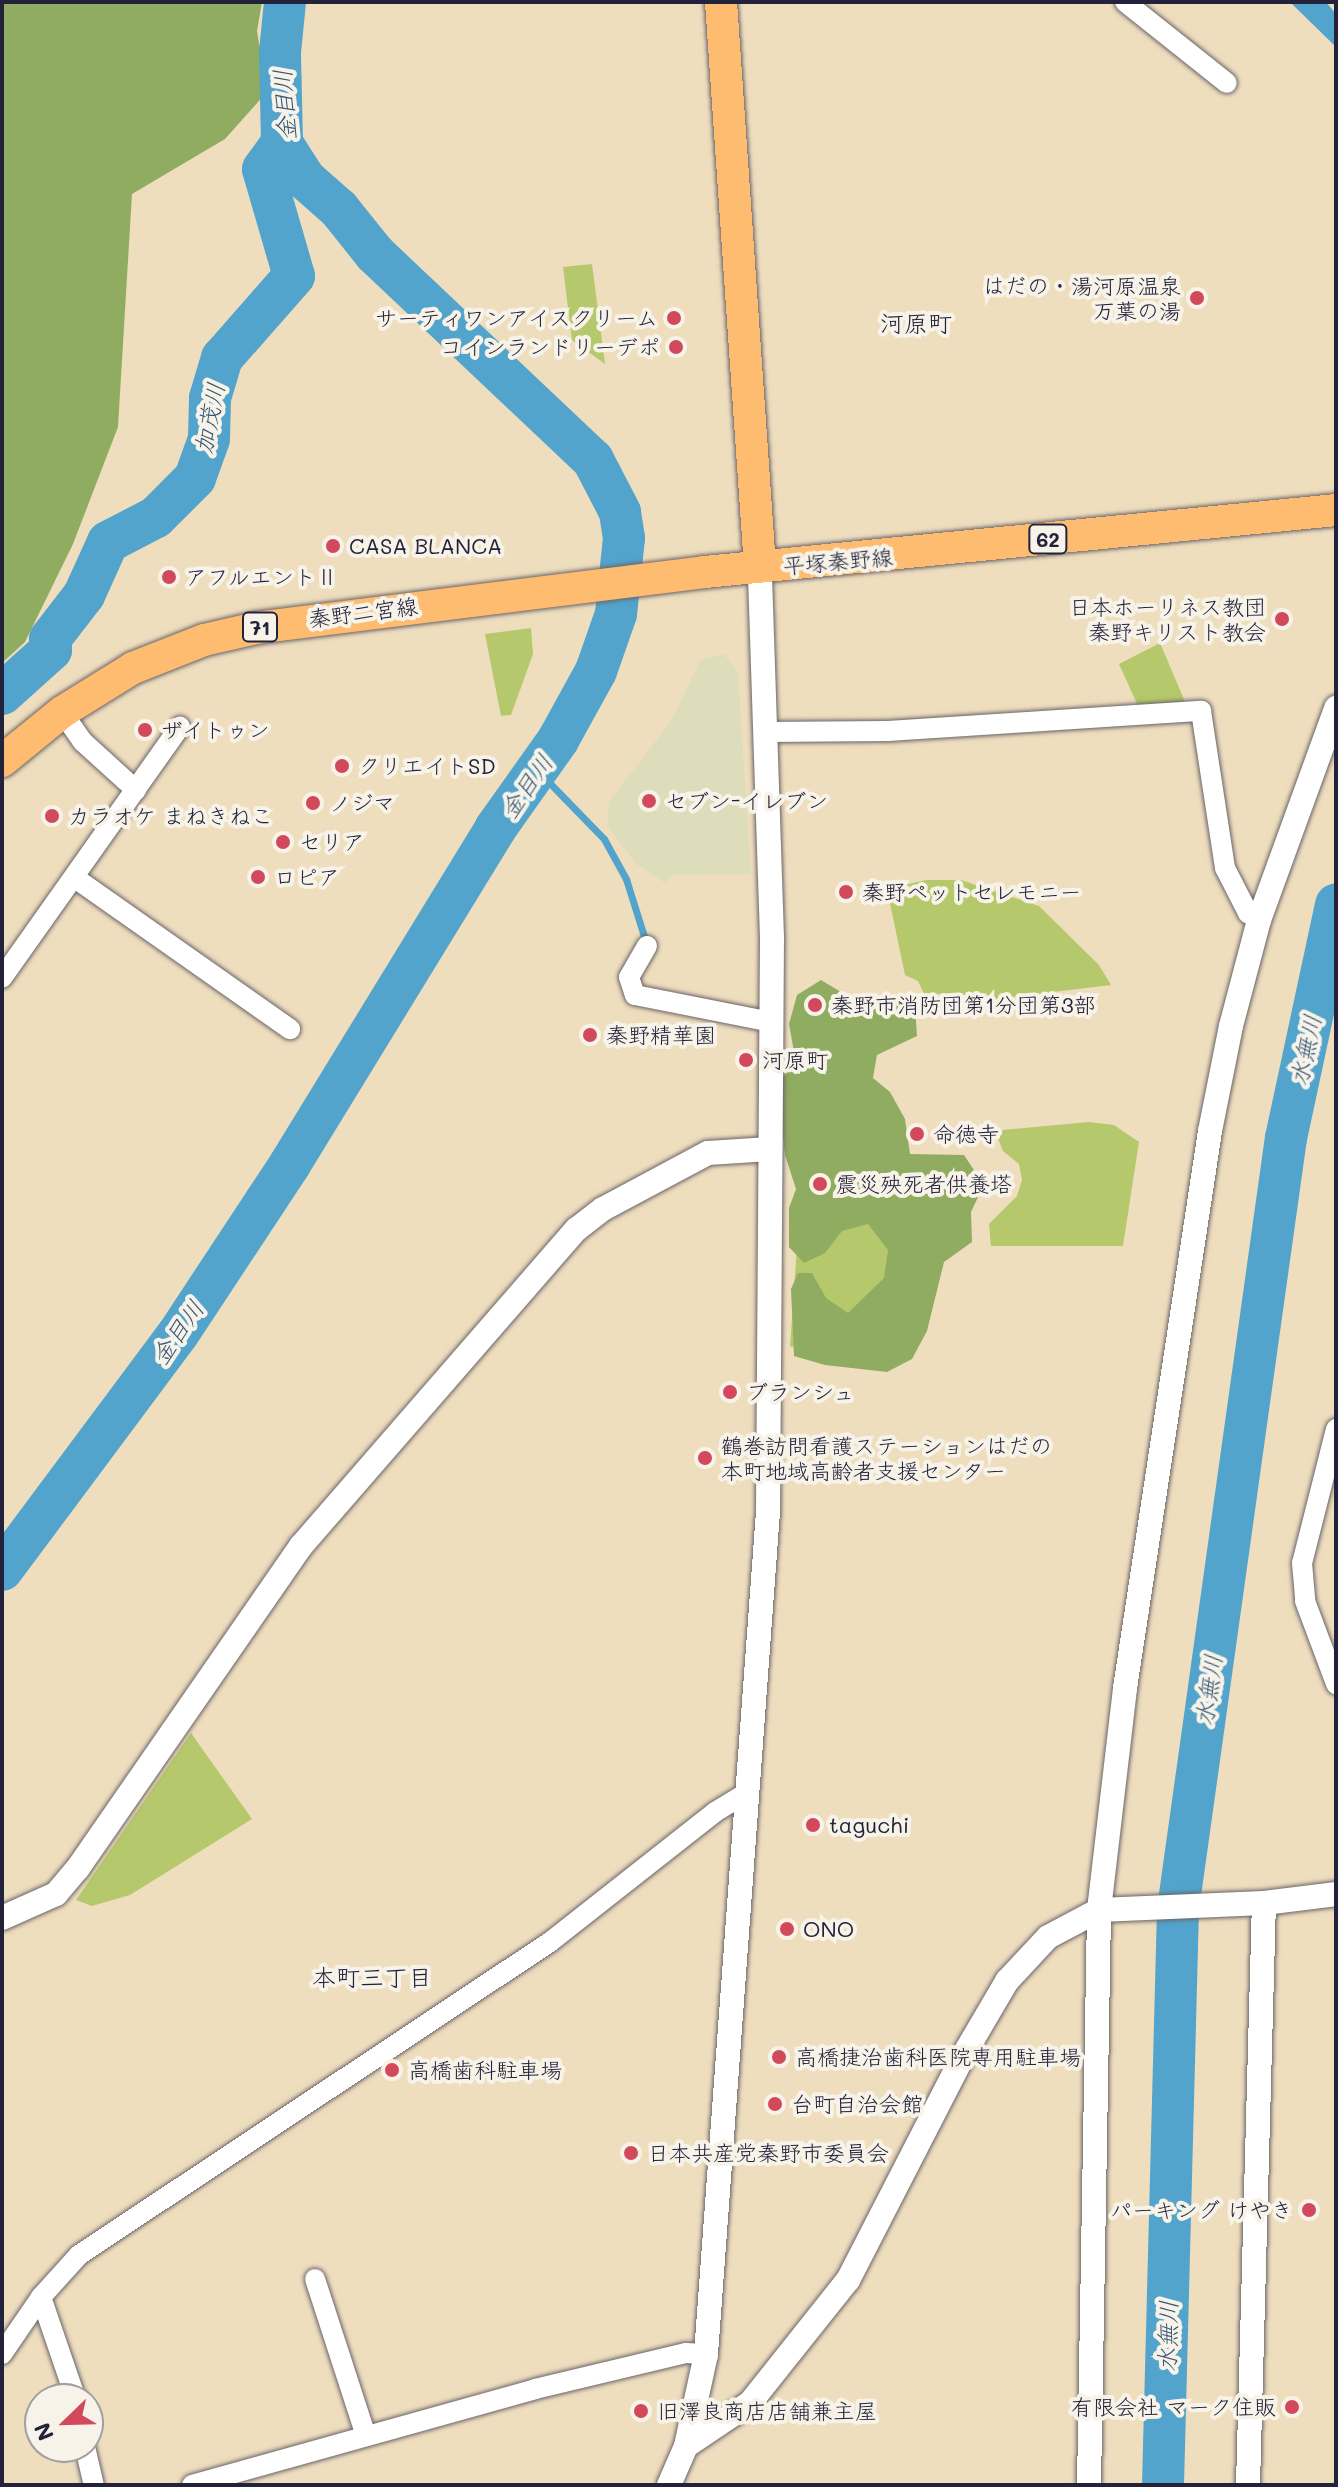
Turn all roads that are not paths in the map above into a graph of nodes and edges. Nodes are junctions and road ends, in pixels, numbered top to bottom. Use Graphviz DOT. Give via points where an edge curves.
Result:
graph roads {
  1 [pos="721,2"];
  2 [pos="1125,2"];
  3 [pos="1227,83"];
  4 [pos="1336,510"];
  5 [pos="760,567"];
  6 [pos="1336,708"];
  7 [pos="62,712"];
  8 [pos="180,727"];
  9 [pos="767,732"];
  10 [pos="2,761"];
  11 [pos="136,790"];
  12 [pos="75,878"];
  13 [pos="1259,920"];
  14 [pos="647,946"];
  15 [pos="2,978"];
  16 [pos="771,1022"];
  17 [pos="290,1029"];
  18 [pos="770,1149"];
  19 [pos="1336,1429"];
  20 [pos="1336,1684"];
  21 [pos="747,1793"];
  22 [pos="1336,1894"];
  23 [pos="1258,1904"];
  24 [pos="1104,1910"];
  25 [pos="2,1918"];
  26 [pos="315,2279"];
  27 [pos="41,2297"];
  28 [pos="2,2354"];
  29 [pos="706,2354"];
  30 [pos="71,2383"];
  31 [pos="365,2433"];
  32 [pos="686,2446"];
  33 [pos="89,2463"];
  34 [pos="678,2481"];
  35 [pos="94,2485"];
  36 [pos="192,2485"];
  37 [pos="1089,2485"];
  38 [pos="1248,2485"];
  1 -- 5 [label="main road, 平塚秦野線"];
  2 -- 3 [label="street"];
  4 -- 5 [label="main road, 平塚秦野線 / 62"];
  5 -- 7 [label="main road, 秦野二宮線 / 71" via="337,615 204,640 133,668"];
  5 -- 9 [label="street"];
  6 -- 13 [label="street"];
  7 -- 10 [label="main road, 秦野二宮線 / 71"];
  7 -- 11 [label="street" via="82,741"];
  8 -- 11 [label="street"];
  9 -- 13 [label="street" via="888,731 1201,711 1225,868 1248,913"];
  9 -- 16 [label="street"];
  11 -- 12 [label="street"];
  12 -- 15 [label="street"];
  12 -- 17 [label="street"];
  13 -- 24 [label="street" via="1210,1131 1125,1688"];
  14 -- 16 [label="street" via="629,977 635,995"];
  16 -- 18 [label="street"];
  18 -- 21 [label="street" via="768,1511"];
  18 -- 25 [label="street" via="708,1153 603,1209 577,1229 301,1546 78,1868 56,1894"];
  19 -- 20 [label="street" via="1302,1563 1305,1601"];
  21 -- 27 [label="street" via="715,1812 550,1942 79,2255"];
  21 -- 29 [label="street"];
  22 -- 23 [label="street"];
  23 -- 24 [label="street"];
  23 -- 38 [label="street"];
  24 -- 32 [label="street" via="1048,1937 1007,1981 848,2280 750,2403"];
  24 -- 37 [label="street"];
  26 -- 31 [label="street"];
  27 -- 28 [label="street"];
  27 -- 30 [label="street"];
  29 -- 31 [label="street" via="686,2353"];
  29 -- 32 [label="street"];
  31 -- 36 [label="street"];
  32 -- 34 [label="street"];
  33 -- 35 [label="street"];
}
